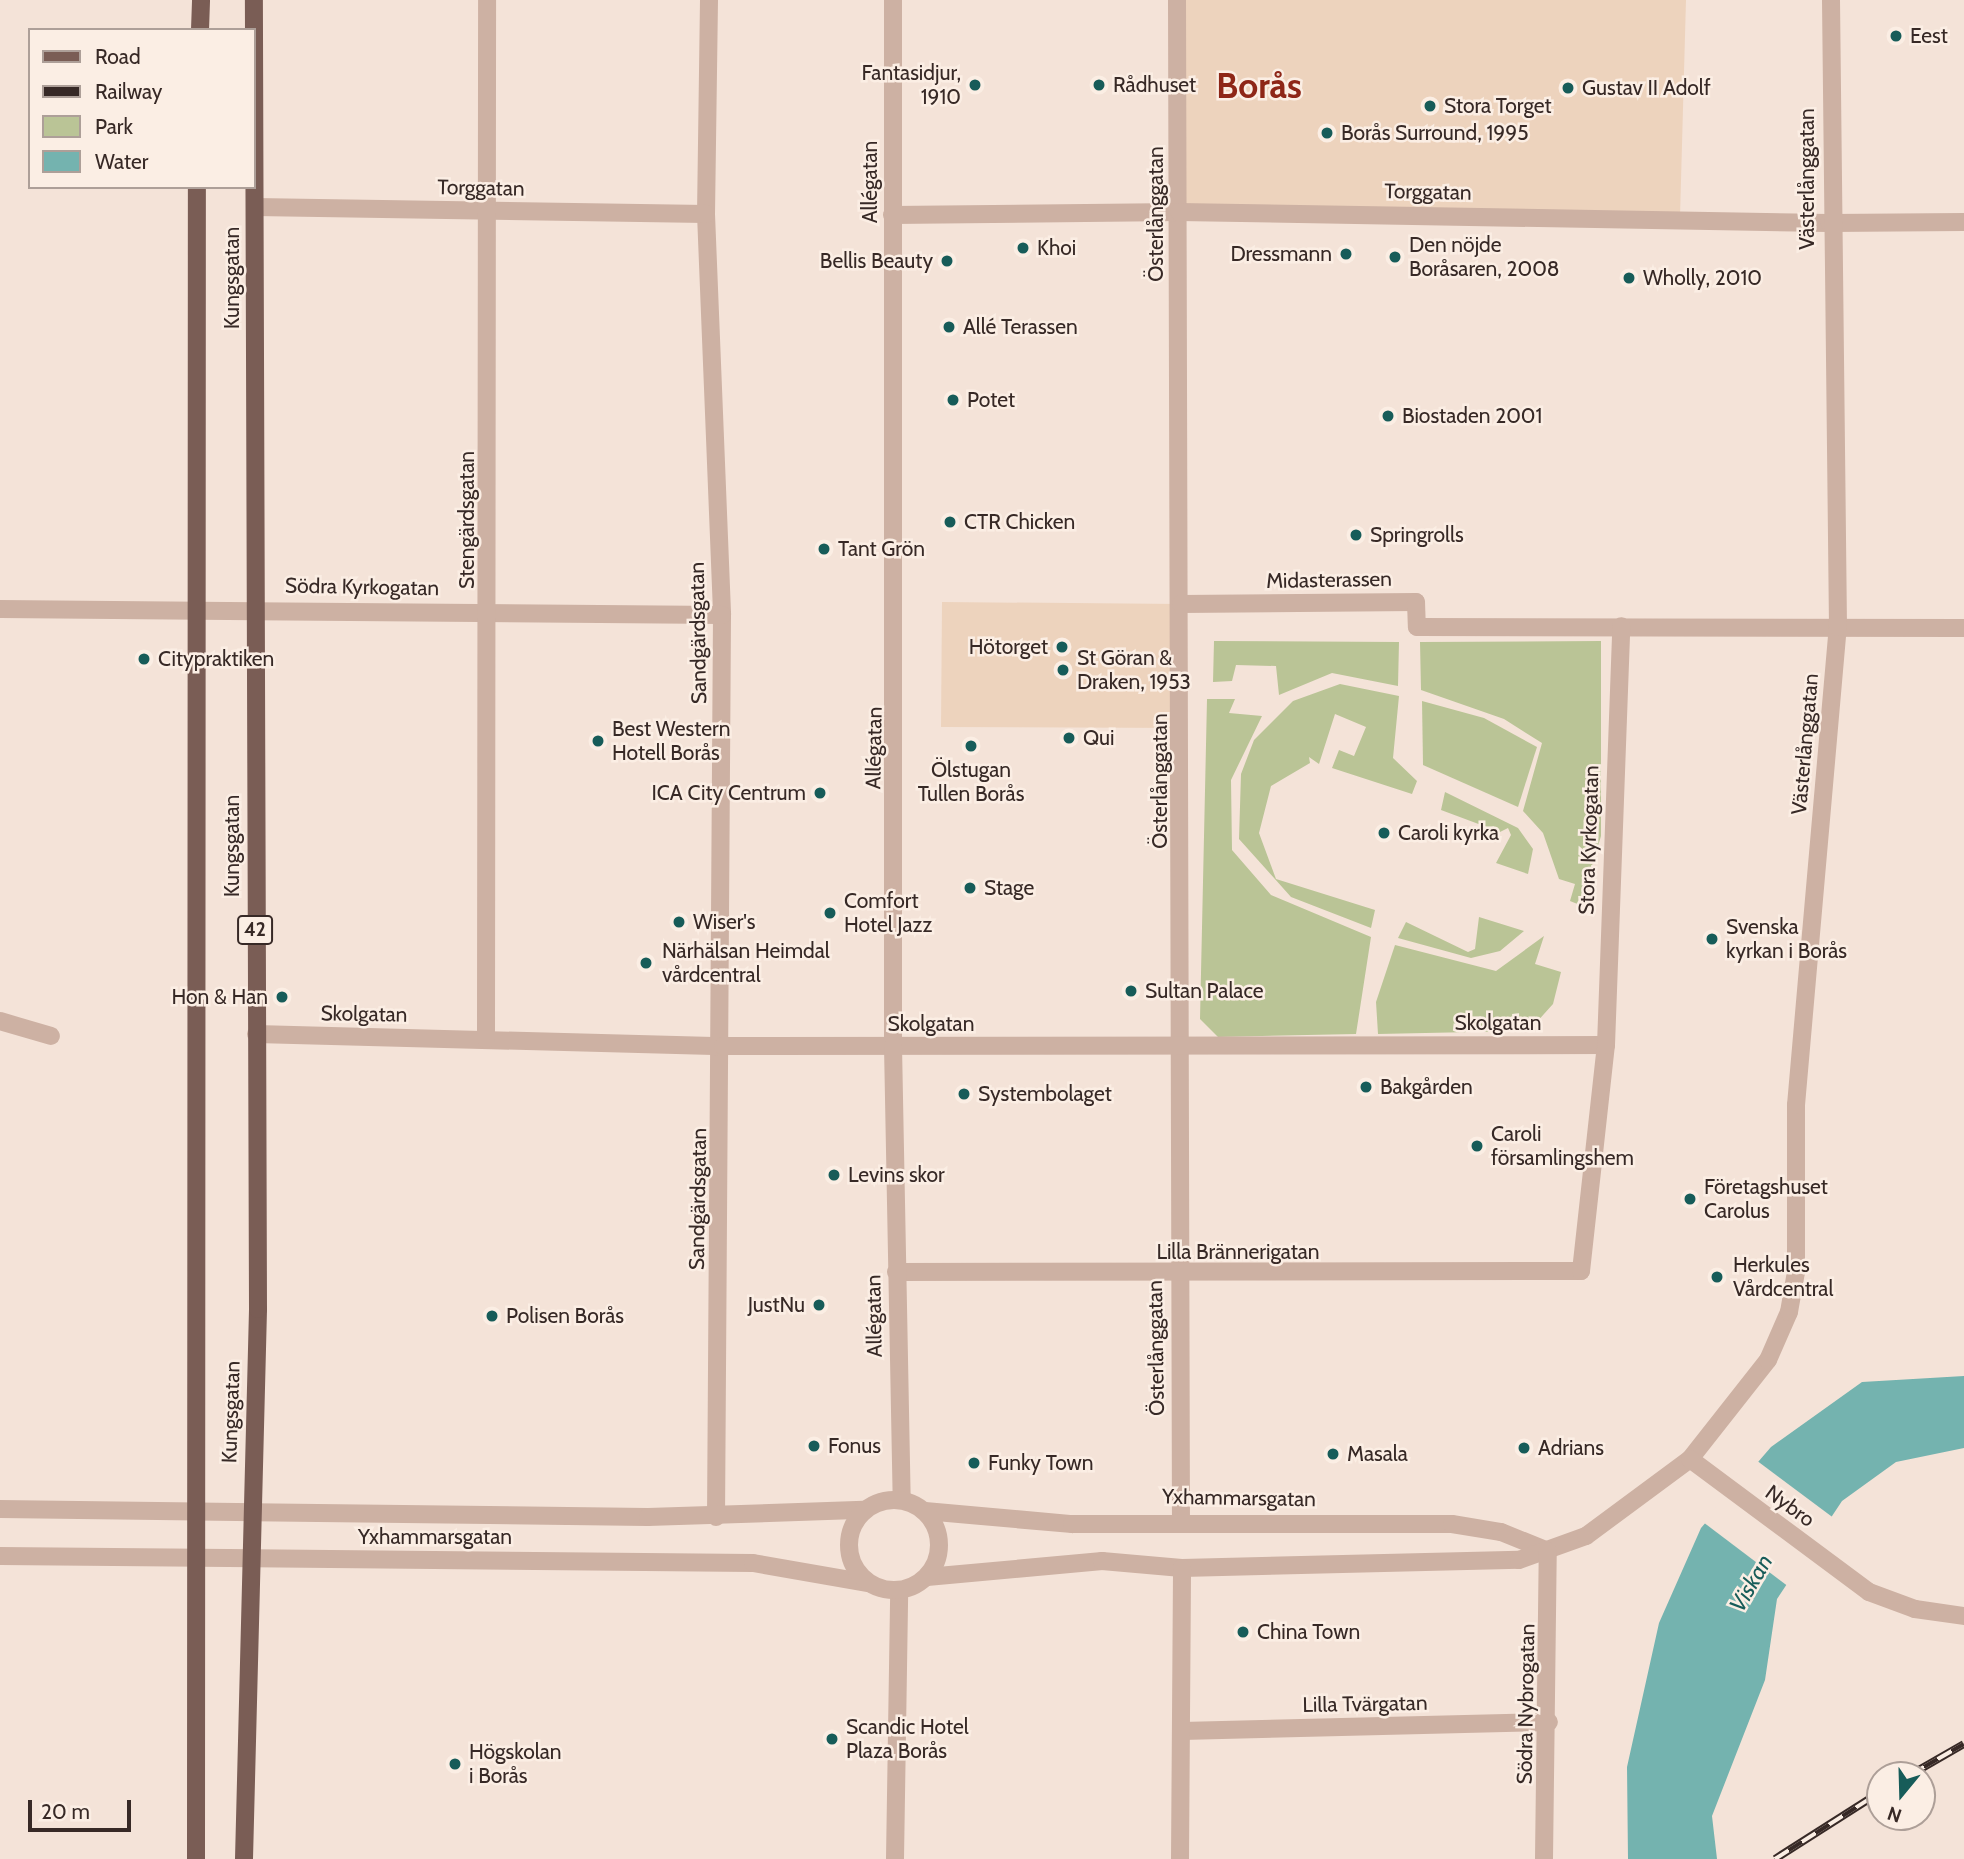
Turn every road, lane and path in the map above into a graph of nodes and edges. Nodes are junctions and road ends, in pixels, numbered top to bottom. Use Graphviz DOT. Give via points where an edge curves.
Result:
graph roads {
  1 [pos="201,0"];
  2 [pos="254,0"];
  3 [pos="487,0"];
  4 [pos="709,0"];
  5 [pos="893,0"];
  6 [pos="1177,0"];
  7 [pos="1831,0"];
  8 [pos="200,28"];
  9 [pos="254,28"];
  10 [pos="197,189"];
  11 [pos="255,189"];
  12 [pos="255,207"];
  13 [pos="488,211"];
  14 [pos="1179,212"];
  15 [pos="706,214"];
  16 [pos="892,215"];
  17 [pos="1964,222"];
  18 [pos="1829,223"];
  19 [pos="1181,604"];
  20 [pos="252,607"];
  21 [pos="200,608"];
  22 [pos="0,610"];
  23 [pos="491,614"];
  24 [pos="722,614"];
  25 [pos="1621,626"];
  26 [pos="1838,627"];
  27 [pos="1964,628"];
  28 [pos="0,1021"];
  29 [pos="256,1034"];
  30 [pos="51,1036"];
  31 [pos="486,1039"];
  32 [pos="1606,1045"];
  33 [pos="723,1046"];
  34 [pos="893,1046"];
  35 [pos="1184,1048"];
  36 [pos="1581,1271"];
  37 [pos="896,1272"];
  38 [pos="1177,1275"];
  39 [pos="1690,1459"];
  40 [pos="902,1497"];
  41 [pos="0,1509"];
  42 [pos="864,1510"];
  43 [pos="197,1511"];
  44 [pos="925,1511"];
  45 [pos="251,1513"];
  46 [pos="716,1517"];
  47 [pos="1181,1520"];
  48 [pos="1548,1551"];
  49 [pos="0,1556"];
  50 [pos="196,1558"];
  51 [pos="250,1559"];
  52 [pos="1182,1568"];
  53 [pos="927,1577"];
  54 [pos="868,1583"];
  55 [pos="899,1590"];
  56 [pos="1964,1616"];
  57 [pos="1549,1723"];
  58 [pos="1182,1731"];
  59 [pos="196,1859"];
  60 [pos="244,1859"];
  61 [pos="895,1859"];
  62 [pos="1180,1859"];
  63 [pos="1544,1859"];
  1 -- 8 [label="main road"];
  2 -- 9 [label="main road, Kungsgatan / 42"];
  3 -- 13 [label="street, Stengärdsgatan"];
  4 -- 15 [label="street, Sandgärdsgatan"];
  5 -- 16 [label="street, Allégatan"];
  6 -- 14 [label="street, Österlånggatan"];
  7 -- 18 [label="street, Västerlånggatan"];
  10 -- 21 [label="main road, Kungsgatan"];
  11 -- 12 [label="main road, Kungsgatan / 42"];
  12 -- 13 [label="street, Torggatan"];
  12 -- 20 [label="main road, Kungsgatan / 42"];
  13 -- 15 [label="street, Torggatan"];
  13 -- 23 [label="street, Stengärdsgatan"];
  14 -- 16 [label="street, Torggatan"];
  14 -- 18 [label="street, Torggatan"];
  14 -- 19 [label="street, Österlånggatan"];
  15 -- 24 [label="street, Sandgärdsgatan"];
  16 -- 34 [label="street, Allégatan" via="898,601"];
  17 -- 18 [label="street, Torggatan"];
  18 -- 26 [label="street, Västerlånggatan"];
  19 -- 25 [label="street, Midasterassen" via="1416,602 1417,627"];
  19 -- 35 [label="street, Österlånggatan"];
  20 -- 21 [label="street, Södra Kyrkogatan"];
  20 -- 23 [label="street, Södra Kyrkogatan"];
  20 -- 29 [label="main road, Kungsgatan / 42"];
  21 -- 22 [label="street, Södra Kyrkogatan"];
  21 -- 43 [label="main road, Kungsgatan"];
  23 -- 24 [label="street, Södra Kyrkogatan"];
  23 -- 31 [label="street, Stengärdsgatan"];
  24 -- 33 [label="street, Sandgärdsgatan"];
  25 -- 26 [label="street"];
  25 -- 32 [label="street, Stora Kyrkogatan"];
  26 -- 27 [label="street"];
  26 -- 39 [label="street, Västerlånggatan" via="1796,1105 1796,1272 1789,1312 1768,1360"];
  28 -- 30 [label="street"];
  29 -- 31 [label="street, Skolgatan"];
  29 -- 45 [label="main road, Kungsgatan / 42"];
  31 -- 33 [label="street, Skolgatan"];
  32 -- 35 [label="street, Skolgatan"];
  32 -- 36 [label="street, Stora Kyrkogatan"];
  33 -- 34 [label="street, Skolgatan"];
  33 -- 46 [label="street, Sandgärdsgatan"];
  34 -- 35 [label="street, Skolgatan"];
  34 -- 37 [label="street, Allégatan"];
  35 -- 38 [label="street, Österlånggatan"];
  36 -- 38 [label="street, Lilla Brännerigatan"];
  37 -- 38 [label="street, Lilla Brännerigatan"];
  37 -- 40 [label="street, Allégatan"];
  38 -- 47 [label="street, Österlånggatan"];
  39 -- 48 [label="street" via="1586,1536"];
  39 -- 56 [label="street, Nybro" via="1869,1592 1915,1609"];
  40 -- 42 [label="street"];
  40 -- 44 [label="street"];
  41 -- 43 [label="street, Yxhammarsgatan"];
  42 -- 46 [label="street, Yxhammarsgatan"];
  42 -- 54 [label="street" via="854,1523 849,1555"];
  43 -- 45 [label="street, Yxhammarsgatan"];
  43 -- 50 [label="main road, Kungsgatan"];
  44 -- 47 [label="street, Yxhammarsgatan" via="1072,1524"];
  44 -- 53 [label="street" via="940,1544"];
  45 -- 46 [label="street, Yxhammarsgatan"];
  45 -- 51 [label="main road, Kungsgatan / 42"];
  47 -- 48 [label="street, Yxhammarsgatan" via="1452,1524"];
  48 -- 52 [label="street" via="1499,1564"];
  48 -- 57 [label="street, Södra Nybrogatan"];
  49 -- 50 [label="street, Yxhammarsgatan"];
  50 -- 51 [label="street, Yxhammarsgatan"];
  50 -- 59 [label="main road, Kungsgatan"];
  51 -- 54 [label="street, Yxhammarsgatan" via="753,1563"];
  51 -- 60 [label="main road, Kungsgatan / 42"];
  52 -- 53 [label="street" via="1089,1561"];
  52 -- 58 [label="street"];
  53 -- 55 [label="street"];
  54 -- 55 [label="street"];
  55 -- 61 [label="street"];
  57 -- 58 [label="street, Lilla Tvärgatan"];
  57 -- 63 [label="street, Södra Nybrogatan"];
  58 -- 62 [label="street"];
}
